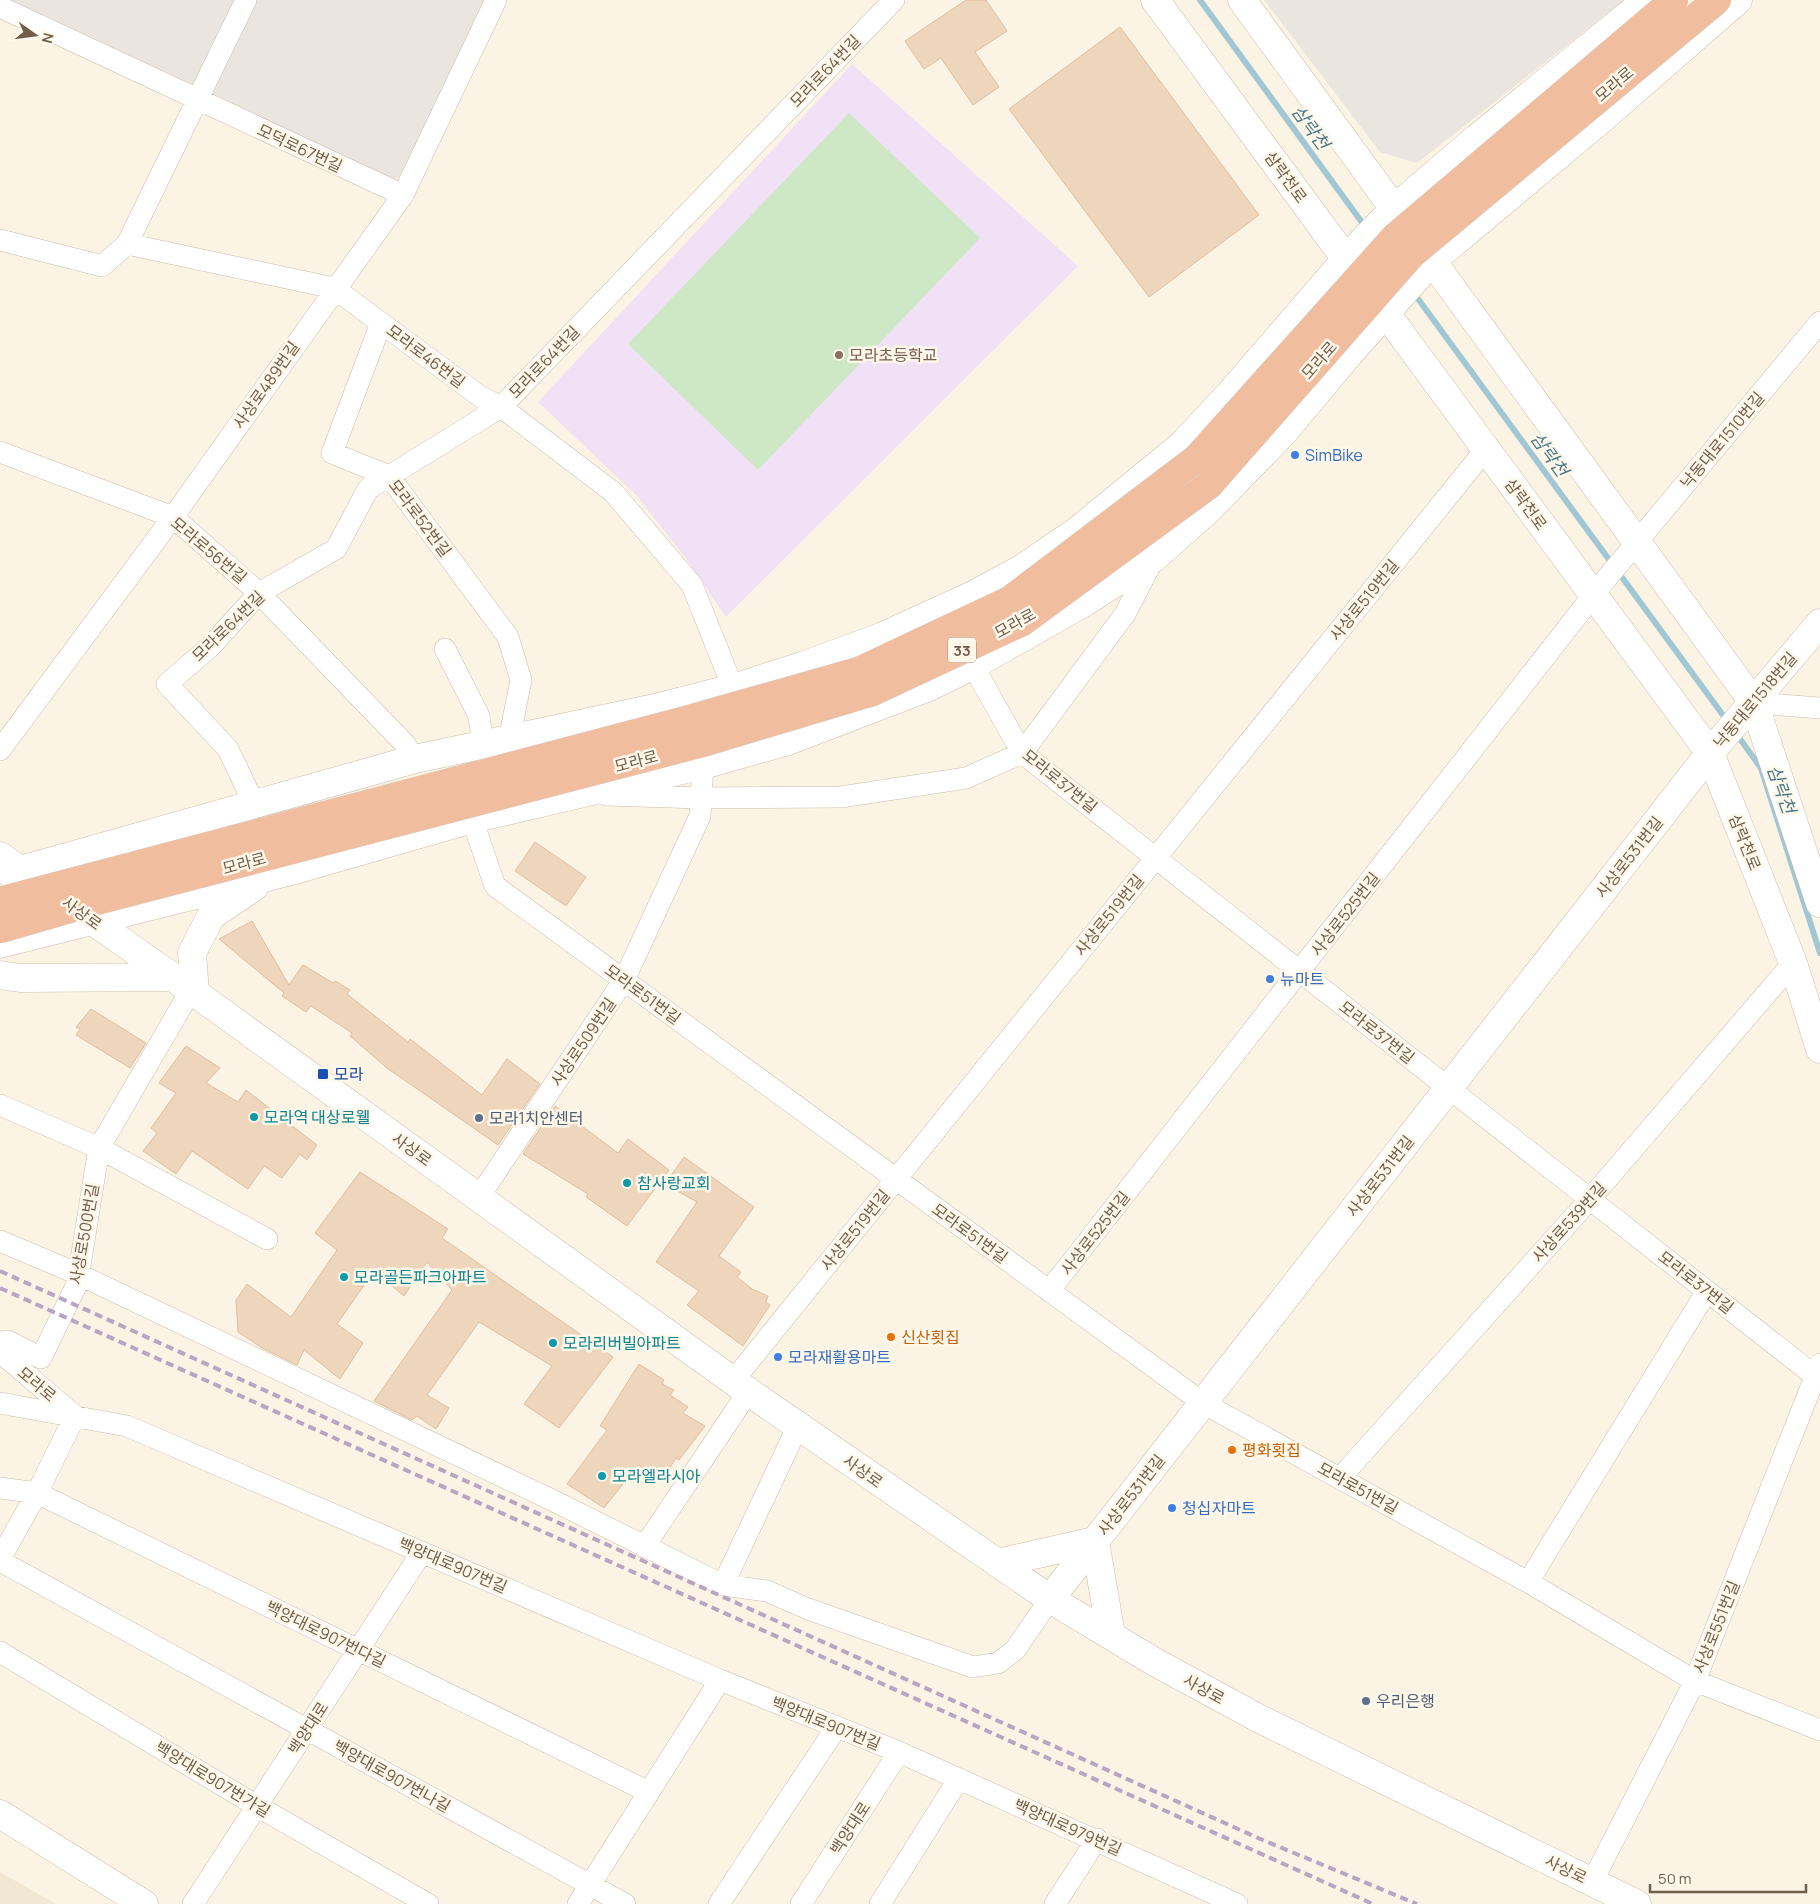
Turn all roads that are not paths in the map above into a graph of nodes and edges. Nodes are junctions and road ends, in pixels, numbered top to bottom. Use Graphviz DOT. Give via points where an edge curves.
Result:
graph roads {
  1 [pos="246,0"];
  2 [pos="496,0"];
  3 [pos="894,0"];
  4 [pos="1155,0"];
  5 [pos="1242,0"];
  6 [pos="1648,0"];
  7 [pos="1674,0"];
  8 [pos="1717,0"];
  9 [pos="1738,0"];
  10 [pos="0,7"];
  11 [pos="198,100"];
  12 [pos="403,195"];
  13 [pos="1387,216"];
  14 [pos="0,240"];
  15 [pos="127,244"];
  16 [pos="1353,251"];
  17 [pos="1425,268"];
  18 [pos="334,288"];
  19 [pos="1392,304"];
  20 [pos="1820,322"];
  21 [pos="381,323"];
  22 [pos="501,407"];
  23 [pos="1486,449"];
  24 [pos="0,452"];
  25 [pos="389,476"];
  26 [pos="173,517"];
  27 [pos="1631,550"];
  28 [pos="1154,558"];
  29 [pos="1598,590"];
  30 [pos="259,593"];
  31 [pos="944,608"];
  32 [pos="1820,623"];
  33 [pos="445,649"];
  34 [pos="972,666"];
  35 [pos="733,688"];
  36 [pos="1820,708"];
  37 [pos="1747,710"];
  38 [pos="509,740"];
  39 [pos="483,746"];
  40 [pos="1716,746"];
  41 [pos="0,750"];
  42 [pos="1022,753"];
  43 [pos="414,759"];
  44 [pos="703,765"];
  45 [pos="576,794"];
  46 [pos="701,798"];
  47 [pos="254,804"];
  48 [pos="472,819"];
  49 [pos="1155,858"];
  50 [pos="7,867"];
  51 [pos="270,876"];
  52 [pos="0,901"];
  53 [pos="1820,902"];
  54 [pos="91,920"];
  55 [pos="0,929"];
  56 [pos="0,944"];
  57 [pos="1793,963"];
  58 [pos="1300,971"];
  59 [pos="0,975"];
  60 [pos="624,980"];
  61 [pos="187,987"];
  62 [pos="1820,1049"];
  63 [pos="1449,1088"];
  64 [pos="0,1105"];
  65 [pos="99,1148"];
  66 [pos="896,1179"];
  67 [pos="479,1197"];
  68 [pos="1590,1199"];
  69 [pos="267,1239"];
  70 [pos="0,1241"];
  71 [pos="78,1274"];
  72 [pos="1049,1291"];
  73 [pos="1707,1291"];
  74 [pos="0,1342"];
  75 [pos="0,1352"];
  76 [pos="1818,1370"];
  77 [pos="740,1386"];
  78 [pos="0,1402"];
  79 [pos="1203,1402"];
  80 [pos="75,1416"];
  81 [pos="798,1426"];
  82 [pos="1340,1478"];
  83 [pos="0,1488"];
  84 [pos="37,1493"];
  85 [pos="1095,1541"];
  86 [pos="644,1547"];
  87 [pos="422,1552"];
  88 [pos="0,1560"];
  89 [pos="998,1563"];
  90 [pos="1528,1582"];
  91 [pos="722,1584"];
  92 [pos="1050,1599"];
  93 [pos="1111,1635"];
  94 [pos="359,1650"];
  95 [pos="0,1652"];
  96 [pos="720,1680"];
  97 [pos="1695,1681"];
  98 [pos="836,1728"];
  99 [pos="307,1729"];
  100 [pos="1820,1730"];
  101 [pos="898,1752"];
  102 [pos="958,1780"];
  103 [pos="649,1792"];
  104 [pos="257,1806"];
  105 [pos="0,1814"];
  106 [pos="1097,1840"];
  107 [pos="1592,1882"];
  108 [pos="591,1885"];
  109 [pos="144,1904"];
  110 [pos="193,1904"];
  111 [pos="428,1904"];
  112 [pos="578,1904"];
  113 [pos="625,1904"];
  114 [pos="719,1904"];
  115 [pos="801,1904"];
  116 [pos="880,1904"];
  117 [pos="1055,1904"];
  118 [pos="1237,1904"];
  119 [pos="1637,1904"];
  1 -- 11 [label="street"];
  2 -- 12 [label="street, 사상로489번길"];
  3 -- 22 [label="street, 모라로64번길"];
  4 -- 16 [label="main road, 삼락천로"];
  5 -- 13 [label="main road"];
  6 -- 13 [label="main road" via="1477,138"];
  7 -- 52 [label="highway, 모라로 / 33, bridge" via="1395,237 1197,458 1010,600 859,671 686,720"];
  8 -- 55 [label="highway, 모라로 / 33, bridge" via="1412,254 1208,485 1022,622 872,692 721,738"];
  9 -- 17 [label="main road, 모라로"];
  10 -- 11 [label="street, 모덕로67번길"];
  11 -- 12 [label="street, 모덕로67번길"];
  11 -- 15 [label="street"];
  12 -- 18 [label="street, 사상로489번길"];
  13 -- 16 [label="main road"];
  13 -- 17 [label="main road"];
  14 -- 15 [label="street" via="102,266"];
  15 -- 18 [label="street, 모라로46번길"];
  16 -- 19 [label="main road, 삼락천로"];
  16 -- 31 [label="main road" via="1182,445 1023,568"];
  17 -- 19 [label="main road, 모라로"];
  17 -- 27 [label="main road"];
  18 -- 21 [label="street, 모라로46번길"];
  18 -- 26 [label="street, 사상로489번길"];
  19 -- 23 [label="main road, 삼락천로"];
  19 -- 28 [label="main road, 모라로" via="1283,433 1210,508"];
  20 -- 27 [label="street, 낙동대로1510번길"];
  21 -- 22 [label="street, 모라로46번길" via="481,397"];
  21 -- 25 [label="street, 모라로52번길" via="332,453"];
  22 -- 25 [label="street, 모라로64번길"];
  22 -- 35 [label="street, 모라로46번길" via="613,492 692,585"];
  23 -- 29 [label="main road, 삼락천로"];
  23 -- 49 [label="street, 사상로519번길"];
  24 -- 26 [label="street, 모라로56번길"];
  25 -- 30 [label="street, 모라로64번길" via="368,489 336,549"];
  25 -- 38 [label="street, 모라로52번길" via="508,637 520,680"];
  26 -- 30 [label="street, 모라로56번길"];
  26 -- 41 [label="street, 사상로489번길"];
  27 -- 29 [label="street, 낙동대로1510번길"];
  27 -- 37 [label="main road"];
  28 -- 34 [label="main road, 모라로" via="1086,602"];
  28 -- 42 [label="street" via="1124,614"];
  29 -- 40 [label="main road, 삼락천로"];
  29 -- 58 [label="street, 사상로525번길"];
  30 -- 43 [label="street, 모라로56번길" via="405,744"];
  30 -- 47 [label="street, 모라로64번길" via="210,647 167,684 228,749"];
  31 -- 34 [label="street, 모라로37번길"];
  31 -- 35 [label="main road" via="881,637"];
  32 -- 37 [label="main road, 낙동대로1518번길"];
  33 -- 39 [label="street" via="479,716"];
  34 -- 42 [label="street, 모라로37번길"];
  34 -- 44 [label="main road, 모라로" via="929,687 788,741"];
  35 -- 38 [label="main road"];
  36 -- 37 [label="street"];
  37 -- 40 [label="main road, 낙동대로1518번길"];
  37 -- 53 [label="main road"];
  38 -- 39 [label="main road"];
  39 -- 43 [label="main road"];
  40 -- 57 [label="main road, 삼락천로"];
  40 -- 63 [label="main road, 사상로531번길"];
  42 -- 46 [label="street" via="966,778 841,797"];
  42 -- 49 [label="street, 모라로37번길"];
  43 -- 47 [label="main road"];
  44 -- 45 [label="main road, 모라로"];
  44 -- 46 [label="street, 사상로509번길"];
  45 -- 46 [label="street"];
  45 -- 48 [label="main road, 모라로"];
  46 -- 60 [label="street, 사상로509번길" via="700,816"];
  47 -- 50 [label="main road"];
  48 -- 51 [label="main road, 모라로"];
  48 -- 60 [label="street, 모라로51번길" via="495,886"];
  49 -- 58 [label="street, 모라로37번길"];
  49 -- 66 [label="street, 사상로519번길"];
  50 -- 54 [label="main road, 사상로"];
  51 -- 54 [label="main road, 모라로"];
  51 -- 61 [label="main road" via="211,916 192,953"];
  54 -- 56 [label="main road, 모라로"];
  54 -- 61 [label="main road, 사상로"];
  57 -- 62 [label="main road, 삼락천로"];
  57 -- 68 [label="street, 사상로539번길"];
  58 -- 63 [label="street, 모라로37번길"];
  58 -- 72 [label="street, 사상로525번길"];
  59 -- 61 [label="main road"];
  60 -- 66 [label="street, 모라로51번길"];
  60 -- 67 [label="street, 사상로509번길"];
  61 -- 65 [label="street, 사상로500번길"];
  61 -- 67 [label="main road, 사상로"];
  63 -- 68 [label="street, 모라로37번길"];
  63 -- 79 [label="main road, 사상로531번길"];
  64 -- 65 [label="street"];
  65 -- 69 [label="street"];
  65 -- 71 [label="street, 사상로500번길"];
  66 -- 72 [label="street, 모라로51번길"];
  66 -- 77 [label="street, 사상로519번길"];
  67 -- 77 [label="main road, 사상로"];
  68 -- 73 [label="street, 모라로37번길"];
  68 -- 82 [label="street, 사상로539번길"];
  70 -- 71 [label="street"];
  71 -- 74 [label="street, 사상로500번길" via="77,1284 41,1358 8,1341"];
  71 -- 86 [label="street"];
  72 -- 79 [label="street, 모라로51번길"];
  73 -- 76 [label="street, 모라로37번길"];
  73 -- 90 [label="street"];
  75 -- 80 [label="street, 모라로"];
  76 -- 97 [label="street, 사상로551번길"];
  77 -- 81 [label="main road, 사상로"];
  77 -- 86 [label="street"];
  78 -- 80 [label="street, 백양대로907번길"];
  79 -- 82 [label="street, 모라로51번길"];
  79 -- 85 [label="main road, 사상로531번길"];
  80 -- 84 [label="street"];
  80 -- 87 [label="street, 백양대로907번길" via="127,1426"];
  81 -- 89 [label="main road, 사상로"];
  81 -- 91 [label="street"];
  82 -- 90 [label="street, 모라로51번길"];
  83 -- 84 [label="street, 백양대로907번다길"];
  84 -- 88 [label="street"];
  84 -- 94 [label="street, 백양대로907번다길"];
  85 -- 89 [label="main road"];
  85 -- 92 [label="main road, 사상로531번길"];
  85 -- 93 [label="main road"];
  86 -- 91 [label="street"];
  87 -- 94 [label="street, 백양대로"];
  87 -- 96 [label="street, 백양대로907번길"];
  88 -- 99 [label="street, 백양대로907번나길"];
  89 -- 92 [label="main road, 사상로"];
  90 -- 97 [label="street, 모라로51번길"];
  91 -- 92 [label="street" via="768,1591 808,1609 973,1667 998,1663 1016,1650"];
  92 -- 93 [label="main road, 사상로"];
  93 -- 107 [label="main road, 사상로" via="1258,1718"];
  94 -- 99 [label="street, 백양대로"];
  94 -- 103 [label="street, 백양대로907번다길"];
  95 -- 104 [label="street, 백양대로907번가길"];
  96 -- 98 [label="street, 백양대로907번길"];
  96 -- 103 [label="street"];
  97 -- 100 [label="street, 모라로51번길"];
  97 -- 107 [label="street, 사상로551번길"];
  98 -- 101 [label="street, 백양대로907번길"];
  98 -- 114 [label="street"];
  99 -- 104 [label="street, 백양대로"];
  99 -- 108 [label="street, 백양대로907번나길"];
  101 -- 102 [label="street, 백양대로979번길"];
  101 -- 115 [label="street, 백양대로"];
  102 -- 106 [label="street, 백양대로979번길"];
  102 -- 116 [label="street"];
  103 -- 108 [label="street"];
  104 -- 110 [label="street, 백양대로"];
  104 -- 111 [label="street, 백양대로907번가길"];
  105 -- 109 [label="main road"];
  106 -- 117 [label="street"];
  106 -- 118 [label="street, 백양대로979번길"];
  107 -- 119 [label="main road, 사상로"];
  108 -- 112 [label="street"];
  108 -- 113 [label="street, 백양대로907번나길"];
}
